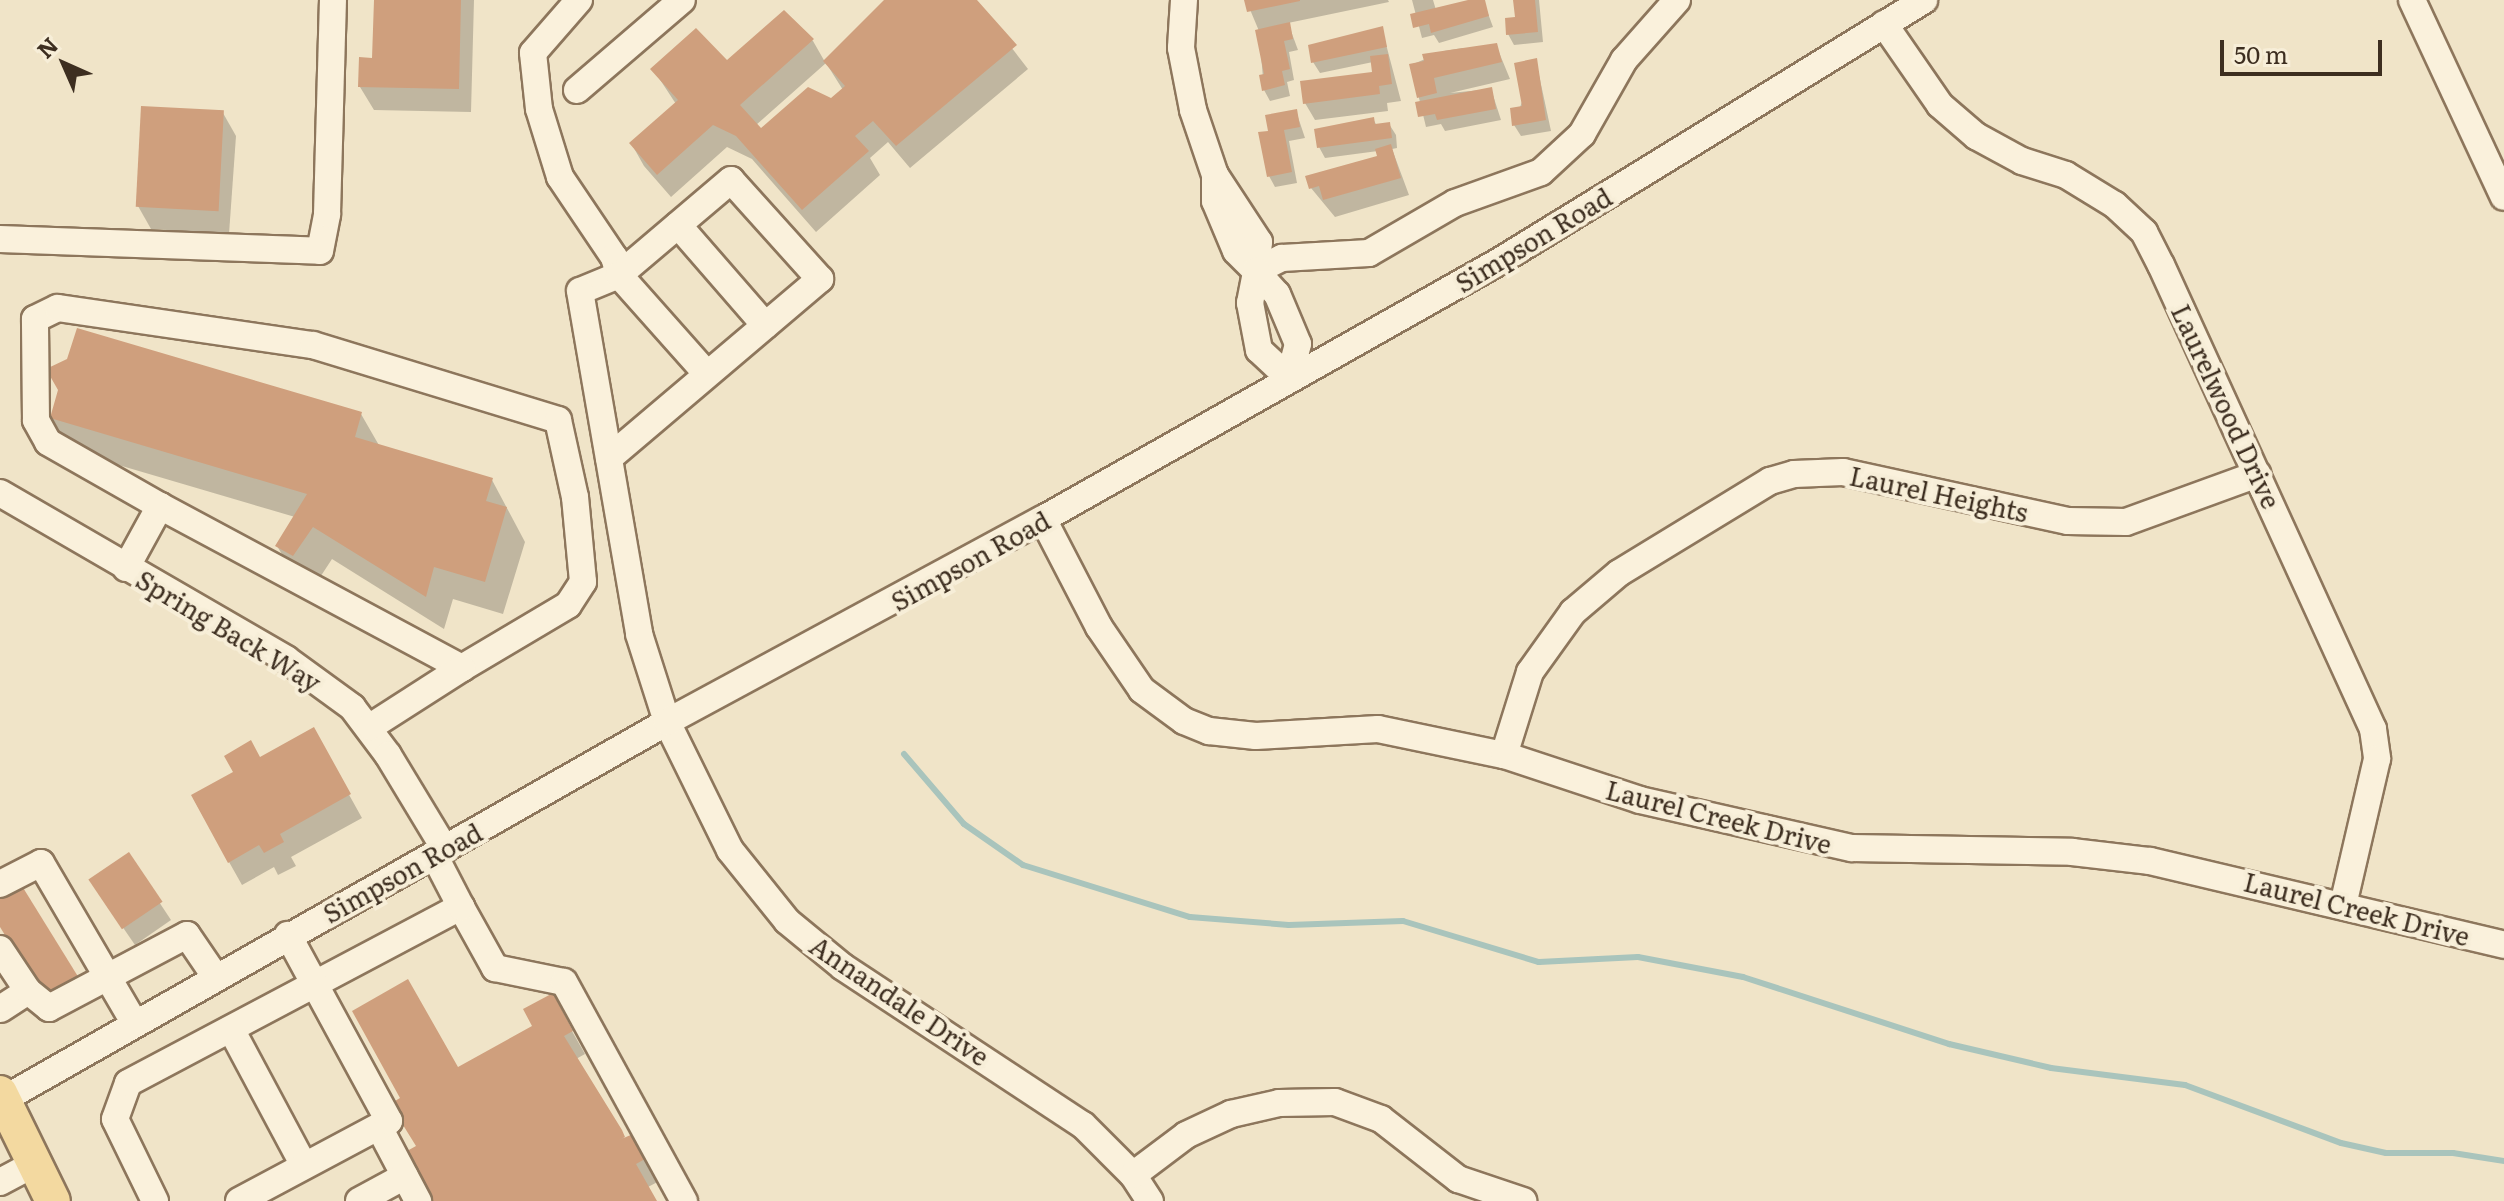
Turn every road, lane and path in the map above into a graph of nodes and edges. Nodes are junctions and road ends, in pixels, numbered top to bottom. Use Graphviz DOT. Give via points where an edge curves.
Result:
graph roads {
  1 [pos="333,0"];
  2 [pos="579,0"];
  3 [pos="682,0"];
  4 [pos="1184,0"];
  5 [pos="1677,0"];
  6 [pos="1924,0"];
  7 [pos="2412,0"];
  8 [pos="1884,24"];
  9 [pos="577,90"];
  10 [pos="2495,157"];
  11 [pos="2504,197"];
  12 [pos="678,225"];
  13 [pos="0,239"];
  14 [pos="1256,271"];
  15 [pos="619,275"];
  16 [pos="765,325"];
  17 [pos="707,374"];
  18 [pos="1289,378"];
  19 [pos="609,458"];
  20 [pos="2258,474"];
  21 [pos="0,493"];
  22 [pos="160,506"];
  23 [pos="1043,519"];
  24 [pos="126,568"];
  25 [pos="462,668"];
  26 [pos="667,722"];
  27 [pos="370,727"];
  28 [pos="1504,755"];
  29 [pos="440,852"];
  30 [pos="0,884"];
  31 [pos="2343,905"];
  32 [pos="461,907"];
  33 [pos="288,935"];
  34 [pos="2504,945"];
  35 [pos="0,949"];
  36 [pos="215,976"];
  37 [pos="108,978"];
  38 [pos="315,986"];
  39 [pos="28,991"];
  40 [pos="0,1009"];
  41 [pos="135,1024"];
  42 [pos="231,1029"];
  43 [pos="2,1096"];
  44 [pos="379,1127"];
  45 [pos="35,1163"];
  46 [pos="304,1166"];
  47 [pos="1133,1175"];
  48 [pos="405,1176"];
  49 [pos="0,1182"];
  50 [pos="53,1201"];
  51 [pos="155,1201"];
  52 [pos="239,1201"];
  53 [pos="359,1201"];
  54 [pos="418,1201"];
  55 [pos="684,1201"];
  56 [pos="1150,1201"];
  57 [pos="1523,1201"];
  1 -- 13 [label="street" via="327,214 320,251"];
  2 -- 15 [label="street" via="533,53 539,109 560,177 614,257"];
  3 -- 9 [label="street"];
  4 -- 14 [label="street" via="1181,48 1193,110 1215,175 1259,242"];
  5 -- 14 [label="street" via="1624,60 1582,134 1541,172 1455,203 1369,253 1282,258"];
  6 -- 8 [label="street, Simpson Road"];
  7 -- 10 [label="street"];
  8 -- 18 [label="street, Simpson Road" via="1500,261"];
  8 -- 20 [label="street, Laurelwood Drive" via="1940,105 1976,136 2022,161 2066,175 2115,205 2144,232"];
  10 -- 11 [label="street"];
  12 -- 15 [label="street"];
  12 -- 16 [label="street"];
  12 -- 16 [label="street" via="731,180 820,279"];
  14 -- 18 [label="street" via="1277,294 1298,344"];
  14 -- 18 [label="street" via="1250,303 1259,350"];
  15 -- 17 [label="street"];
  15 -- 19 [label="street, Annandale Drive" via="580,291"];
  16 -- 17 [label="street"];
  17 -- 19 [label="street"];
  18 -- 23 [label="street, Simpson Road"];
  19 -- 26 [label="street, Annandale Drive" via="639,634"];
  20 -- 28 [label="street, Laurel Heights" via="2126,522 2068,521 1843,472 1794,474 1770,481 1619,573 1573,612 1530,672"];
  20 -- 31 [label="street, Laurelwood Drive" via="2373,729 2377,759"];
  21 -- 24 [label="street, Spring Back Way"];
  22 -- 24 [label="street"];
  22 -- 25 [label="street"];
  22 -- 25 [label="street" via="48,442 36,420 35,319 58,308 313,345 558,420 575,497 583,582 568,605"];
  23 -- 26 [label="street, Simpson Road"];
  23 -- 28 [label="street, Laurel Creek Drive" via="1125,668 1142,690 1184,721 1209,731 1256,736 1378,729"];
  24 -- 27 [label="street, Spring Back Way" via="286,659 352,707"];
  25 -- 27 [label="street"];
  26 -- 29 [label="street, Simpson Road"];
  26 -- 47 [label="street, Annandale Drive" via="730,850 787,921 843,967 1083,1125"];
  27 -- 29 [label="street, Spring Back Way"];
  28 -- 31 [label="street, Laurel Creek Drive" via="1640,800 1852,848 2072,852 2150,861"];
  29 -- 32 [label="street, Spring Back Way"];
  29 -- 33 [label="street, Simpson Road"];
  30 -- 37 [label="street" via="41,863"];
  31 -- 34 [label="street, Laurel Creek Drive"];
  32 -- 38 [label="street"];
  32 -- 55 [label="street, Spring Back Way" via="495,968 564,982"];
  33 -- 36 [label="street, Simpson Road"];
  33 -- 38 [label="street"];
  35 -- 39 [label="street"];
  36 -- 37 [label="street" via="187,935"];
  36 -- 41 [label="street, Simpson Road"];
  37 -- 39 [label="street" via="49,1008"];
  37 -- 41 [label="street"];
  38 -- 42 [label="street"];
  38 -- 44 [label="street" via="389,1121"];
  39 -- 40 [label="street"];
  41 -- 43 [label="street, Simpson Road"];
  42 -- 46 [label="street"];
  42 -- 51 [label="street" via="128,1083 115,1119"];
  43 -- 45 [label="main road"];
  44 -- 46 [label="street"];
  44 -- 48 [label="street"];
  45 -- 49 [label="street"];
  45 -- 50 [label="main road"];
  46 -- 52 [label="street"];
  47 -- 56 [label="street, Annandale Drive"];
  47 -- 57 [label="street" via="1186,1135 1231,1114 1279,1103 1335,1102 1381,1119 1458,1179"];
  48 -- 53 [label="street"];
  48 -- 54 [label="street"];
}
